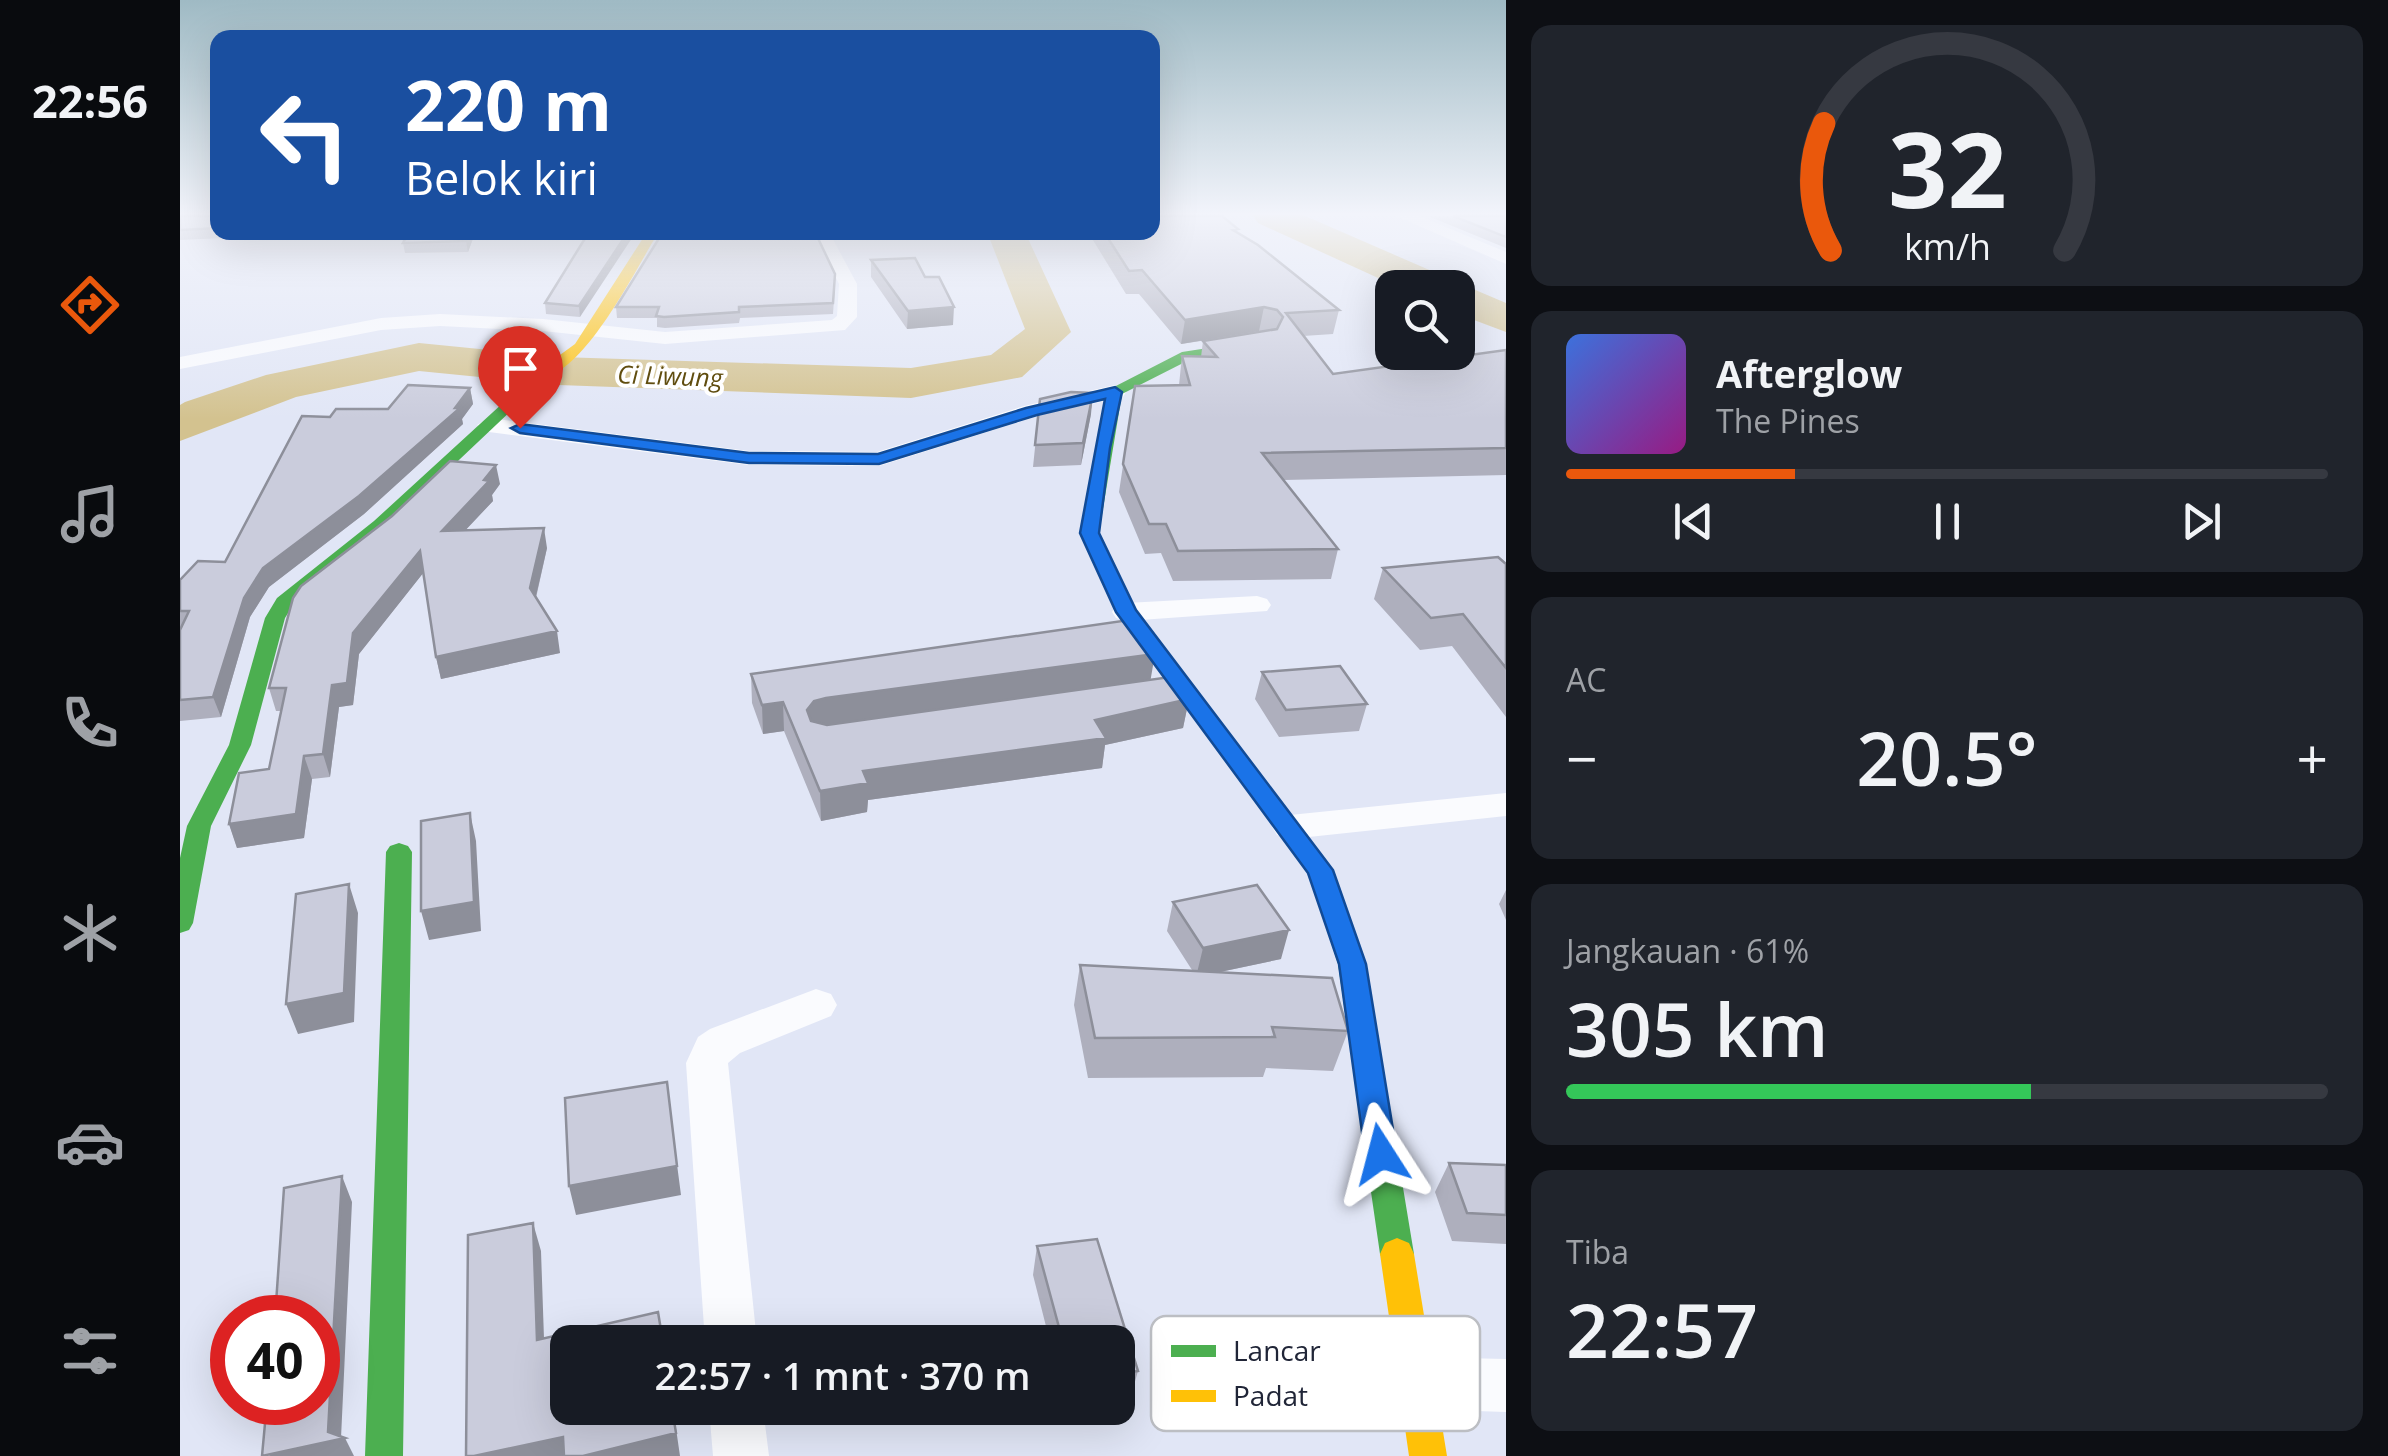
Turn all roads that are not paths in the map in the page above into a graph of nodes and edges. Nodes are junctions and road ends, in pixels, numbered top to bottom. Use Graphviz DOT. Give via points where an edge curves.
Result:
graph roads {
  1 [pos="622,283"];
  2 [pos="847,283"];
  3 [pos="594,329"];
  4 [pos="1260,344"];
  5 [pos="180,363"];
  6 [pos="1115,392"];
  7 [pos="490,425"];
  8 [pos="1257,604"];
  9 [pos="1126,612"];
  10 [pos="1189,690"];
  11 [pos="1150,696"];
  12 [pos="1506,804"];
  13 [pos="1290,828"];
  14 [pos="400,852"];
  15 [pos="180,923"];
  16 [pos="816,1005"];
  17 [pos="1406,1316"];
  18 [pos="730,1325"];
  19 [pos="1480,1385"];
  20 [pos="1506,1386"];
  21 [pos="737,1425"];
  22 [pos="1424,1431"];
  23 [pos="384,1456"];
  24 [pos="740,1456"];
  25 [pos="1428,1456"];
  1 -- 3 [label="street"];
  2 -- 3 [label="street" via="843,324 666,338"];
  3 -- 5 [label="street" via="405,322"];
  3 -- 7 [label="street"];
  4 -- 6 [label="street" via="1188,355"];
  6 -- 7 [label="street" via="879,459 749,458"];
  6 -- 9 [label="street" via="1090,533"];
  7 -- 15 [label="street" via="287,598 275,618 240,745 200,826"];
  8 -- 9 [label="street"];
  9 -- 10 [label="street"];
  10 -- 11 [label="street"];
  10 -- 13 [label="street"];
  12 -- 13 [label="street"];
  13 -- 17 [label="street" via="1320,870 1352,964"];
  14 -- 23 [label="street"];
  16 -- 18 [label="street" via="725,1041 707,1063"];
  19 -- 20 [label="street"];
  21 -- 24 [label="street"];
  22 -- 25 [label="street"];
}
